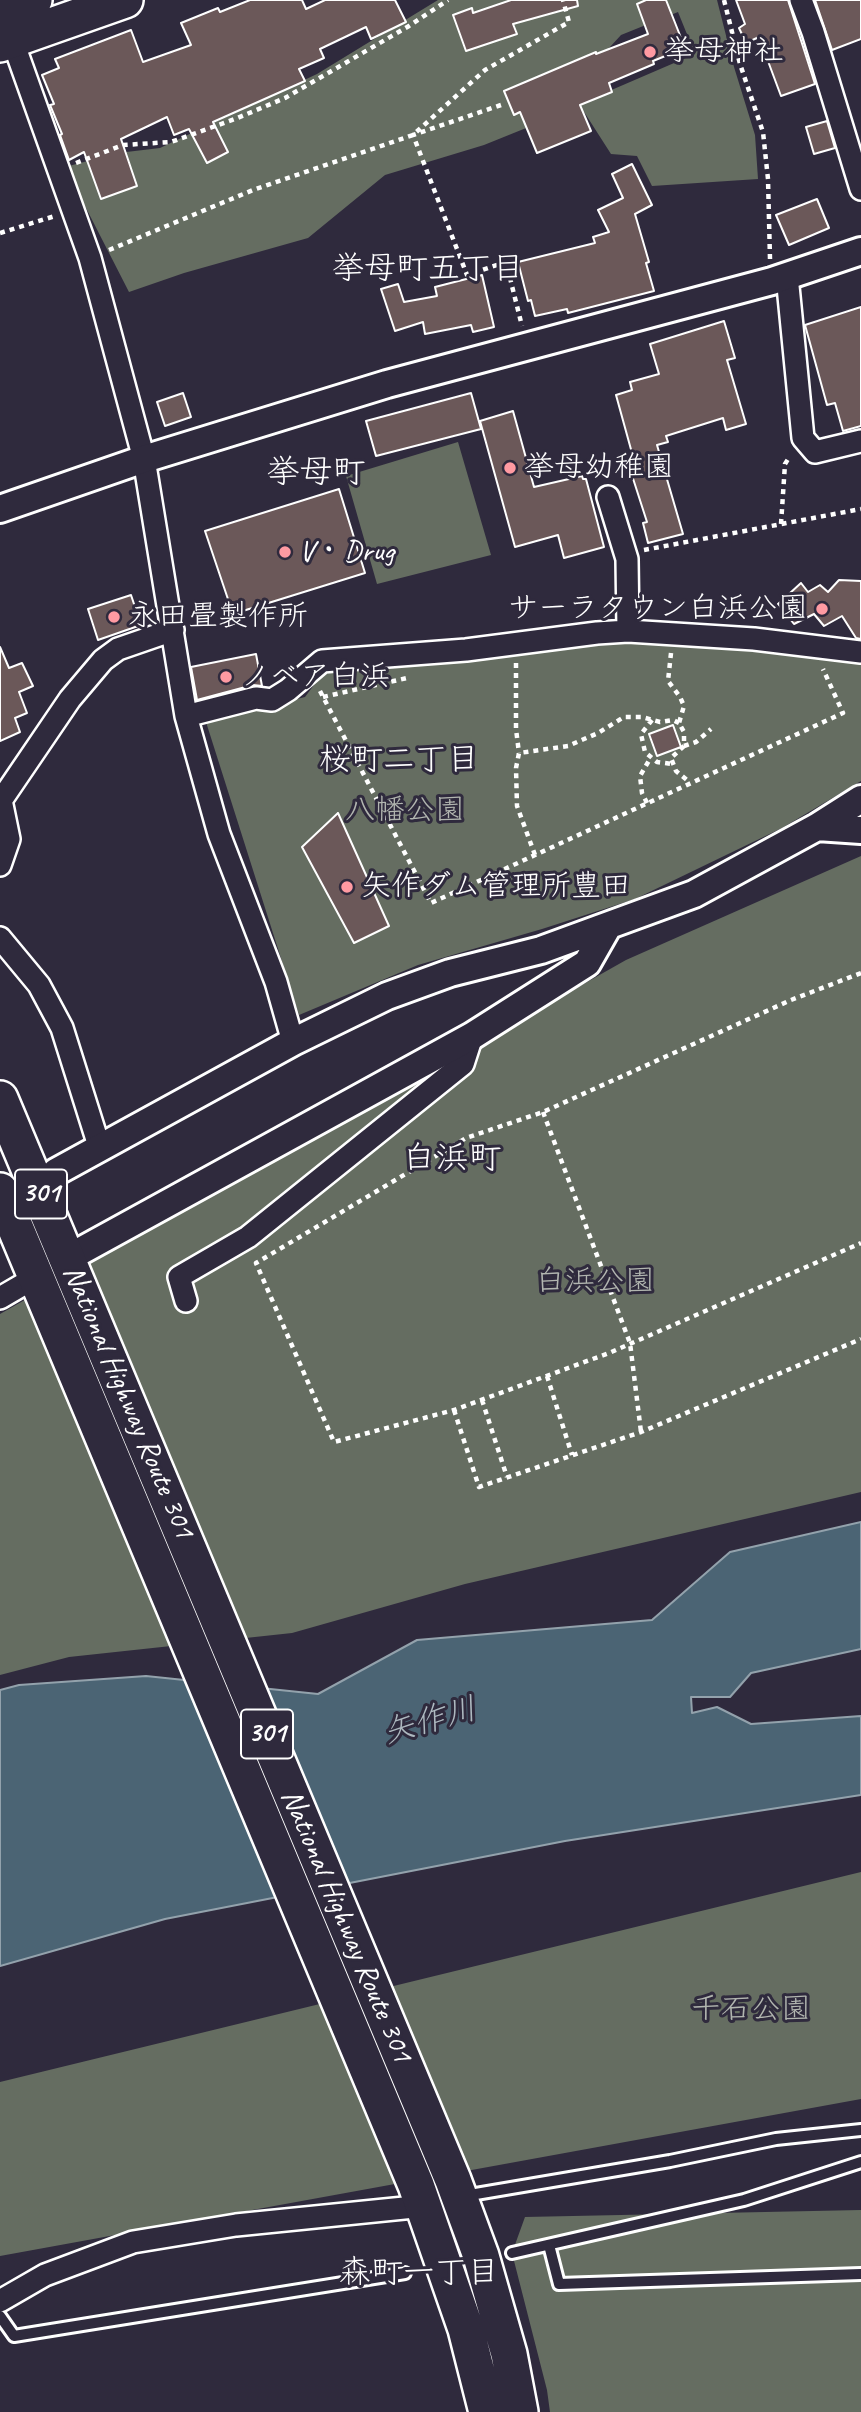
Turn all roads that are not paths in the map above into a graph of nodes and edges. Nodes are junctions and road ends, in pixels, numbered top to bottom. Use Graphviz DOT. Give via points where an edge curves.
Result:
graph roads {
  1 [pos="125,0"];
  2 [pos="801,0"];
  3 [pos="8,18"];
  4 [pos="861,189"];
  5 [pos="861,251"];
  6 [pos="778,269"];
  7 [pos="861,441"];
  8 [pos="144,459"];
  9 [pos="608,497"];
  10 [pos="0,509"];
  11 [pos="628,631"];
  12 [pos="173,632"];
  13 [pos="861,652"];
  14 [pos="187,716"];
  15 [pos="1,799"];
  16 [pos="861,799"];
  17 [pos="817,827"];
  18 [pos="861,830"];
  19 [pos="0,865"];
  20 [pos="607,928"];
  21 [pos="0,938"];
  22 [pos="472,1036"];
  23 [pos="293,1042"];
  24 [pos="0,1099"];
  25 [pos="100,1149"];
  26 [pos="57,1172"];
  27 [pos="0,1191"];
  28 [pos="74,1273"];
  29 [pos="42,1293"];
  30 [pos="0,1298"];
  31 [pos="186,1301"];
  32 [pos="861,2130"];
  33 [pos="861,2162"];
  34 [pos="456,2188"];
  35 [pos="420,2196"];
  36 [pos="549,2245"];
  37 [pos="512,2253"];
  38 [pos="405,2273"];
  39 [pos="861,2274"];
  40 [pos="0,2301"];
  41 [pos="0,2316"];
  42 [pos="487,2412"];
  43 [pos="520,2412"];
  1 -- 3 [label="highway"];
  2 -- 4 [label="street"];
  3 -- 8 [label="street" via="90,258"];
  5 -- 6 [label="street"];
  6 -- 7 [label="street" via="803,438 815,452"];
  6 -- 8 [label="street"];
  8 -- 10 [label="street"];
  8 -- 12 [label="street"];
  9 -- 11 [label="street" via="631,555"];
  11 -- 13 [label="street"];
  11 -- 14 [label="street" via="322,661 272,700 256,698"];
  12 -- 14 [label="street"];
  12 -- 15 [label="street" via="118,649 103,660 70,699"];
  14 -- 23 [label="street" via="219,834 276,982"];
  15 -- 19 [label="street" via="9,839"];
  16 -- 17 [label="street"];
  17 -- 18 [label="street"];
  17 -- 20 [label="street" via="694,894"];
  20 -- 22 [label="street" via="587,963"];
  20 -- 23 [label="street" via="450,973 387,996"];
  21 -- 25 [label="street" via="38,985 62,1028"];
  22 -- 28 [label="street"];
  22 -- 31 [label="street" via="463,1064 248,1237 180,1277"];
  23 -- 25 [label="street"];
  24 -- 28 [label="highway, National Highway Route 301 / 301"];
  25 -- 26 [label="street"];
  27 -- 29 [label="highway, National Highway Route 301 / 301"];
  28 -- 34 [label="highway, National Highway Route 301 / 301"];
  29 -- 30 [label="street"];
  29 -- 35 [label="highway, National Highway Route 301 / 301"];
  32 -- 34 [label="lane" via="776,2139 658,2163"];
  33 -- 36 [label="lane" via="744,2200"];
  34 -- 43 [label="highway, National Highway Route 301 / 301" via="481,2256"];
  35 -- 40 [label="street" via="134,2242 45,2275"];
  35 -- 42 [label="highway, National Highway Route 301 / 301" via="466,2329"];
  36 -- 37 [label="lane"];
  36 -- 39 [label="lane" via="559,2284"];
  38 -- 41 [label="lane" via="14,2336"];
}
